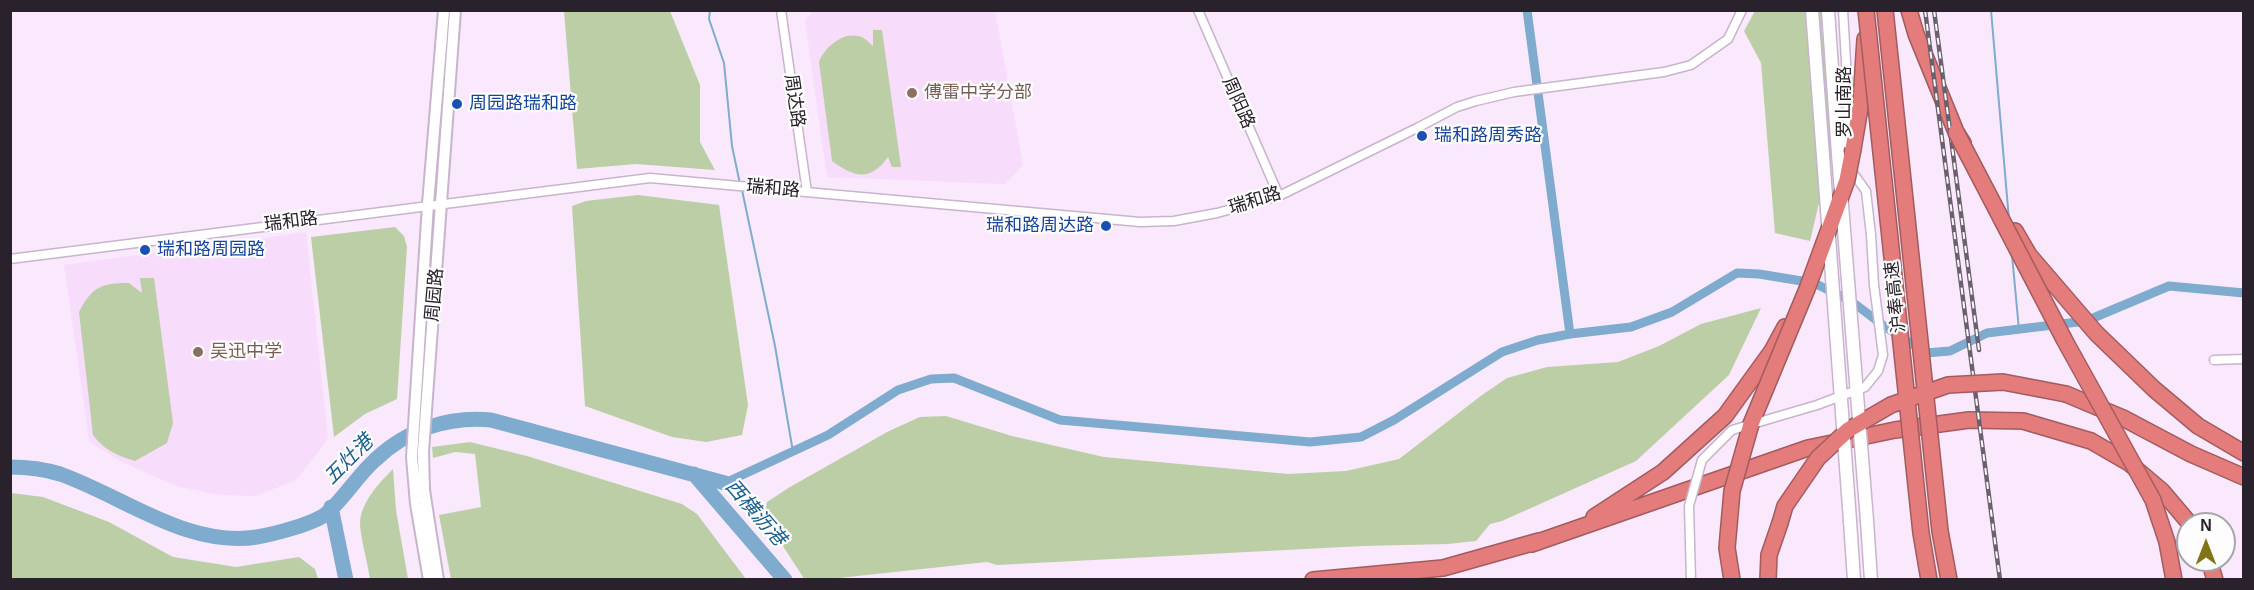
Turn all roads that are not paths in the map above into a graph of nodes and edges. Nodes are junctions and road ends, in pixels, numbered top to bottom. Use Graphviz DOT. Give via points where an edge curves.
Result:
graph roads {
  1 [pos="444,10"];
  2 [pos="455,10"];
  3 [pos="781,10"];
  4 [pos="1198,10"];
  5 [pos="1812,10"];
  6 [pos="1828,10"];
  7 [pos="1843,10"];
  8 [pos="1884,10"];
  9 [pos="1909,10"];
  10 [pos="1866,13"];
  11 [pos="1741,14"];
  12 [pos="1956,132"];
  13 [pos="807,192"];
  14 [pos="1279,196"];
  15 [pos="442,203"];
  16 [pos="428,204"];
  17 [pos="10,259"];
  18 [pos="1807,289"];
  19 [pos="2244,359"];
  20 [pos="2214,360"];
  21 [pos="2244,453"];
  22 [pos="2244,477"];
  23 [pos="2180,512"];
  24 [pos="1532,544"];
  25 [pos="429,579"];
  26 [pos="438,579"];
  27 [pos="1313,579"];
  28 [pos="1691,579"];
  29 [pos="1732,579"];
  30 [pos="1768,579"];
  31 [pos="1854,579"];
  32 [pos="1872,579"];
  33 [pos="1929,579"];
  34 [pos="1949,579"];
  35 [pos="2174,579"];
  1 -- 16 [label="street, 周园路"];
  2 -- 15 [label="street, 周园路"];
  3 -- 13 [label="street, 周达路"];
  4 -- 14 [label="street, 周阳路"];
  5 -- 31 [label="main road, 罗山南路, bridge"];
  6 -- 32 [label="main road, 罗山南路, bridge"];
  7 -- 28 [label="street, 罗山南路, bridge" via="1849,114 1845,148 1853,173 1866,191 1883,355 1878,371 1865,387 1732,430 1702,460 1689,506"];
  8 -- 34 [label="highway, 沪奉高速, bridge" via="1939,519"];
  9 -- 12 [label="highway"];
  10 -- 18 [label="highway, bridge" via="1861,102 1847,180"];
  10 -- 33 [label="highway, 沪奉高速, bridge" via="1920,533"];
  11 -- 14 [label="street, 瑞和路" via="1728,39 1691,65 1514,92 1457,107"];
  12 -- 21 [label="highway, bridge" via="2029,255 2096,333 2198,426"];
  12 -- 35 [label="highway, bridge" via="2059,331 2153,500"];
  13 -- 14 [label="street, 瑞和路" via="1140,222 1217,213"];
  13 -- 15 [label="street, 瑞和路" via="650,178"];
  15 -- 16 [label="street, 瑞和路"];
  15 -- 26 [label="street, 周园路" via="423,452 424,490"];
  16 -- 17 [label="street, 瑞和路"];
  16 -- 25 [label="street, 周园路" via="412,457"];
  18 -- 24 [label="highway, bridge" via="1772,351 1725,416 1663,472 1598,515"];
  18 -- 29 [label="highway, bridge" via="1752,424 1732,491 1727,548"];
  19 -- 20 [label="street"];
  22 -- 30 [label="highway, bridge" via="2067,394 2003,382 1948,385 1891,405 1848,430 1818,458 1785,506 1769,555"];
  23 -- 24 [label="highway, bridge" via="2129,463 2091,441 2023,421 1969,420 1808,448"];
  24 -- 27 [label="highway" via="1443,568"];
}
